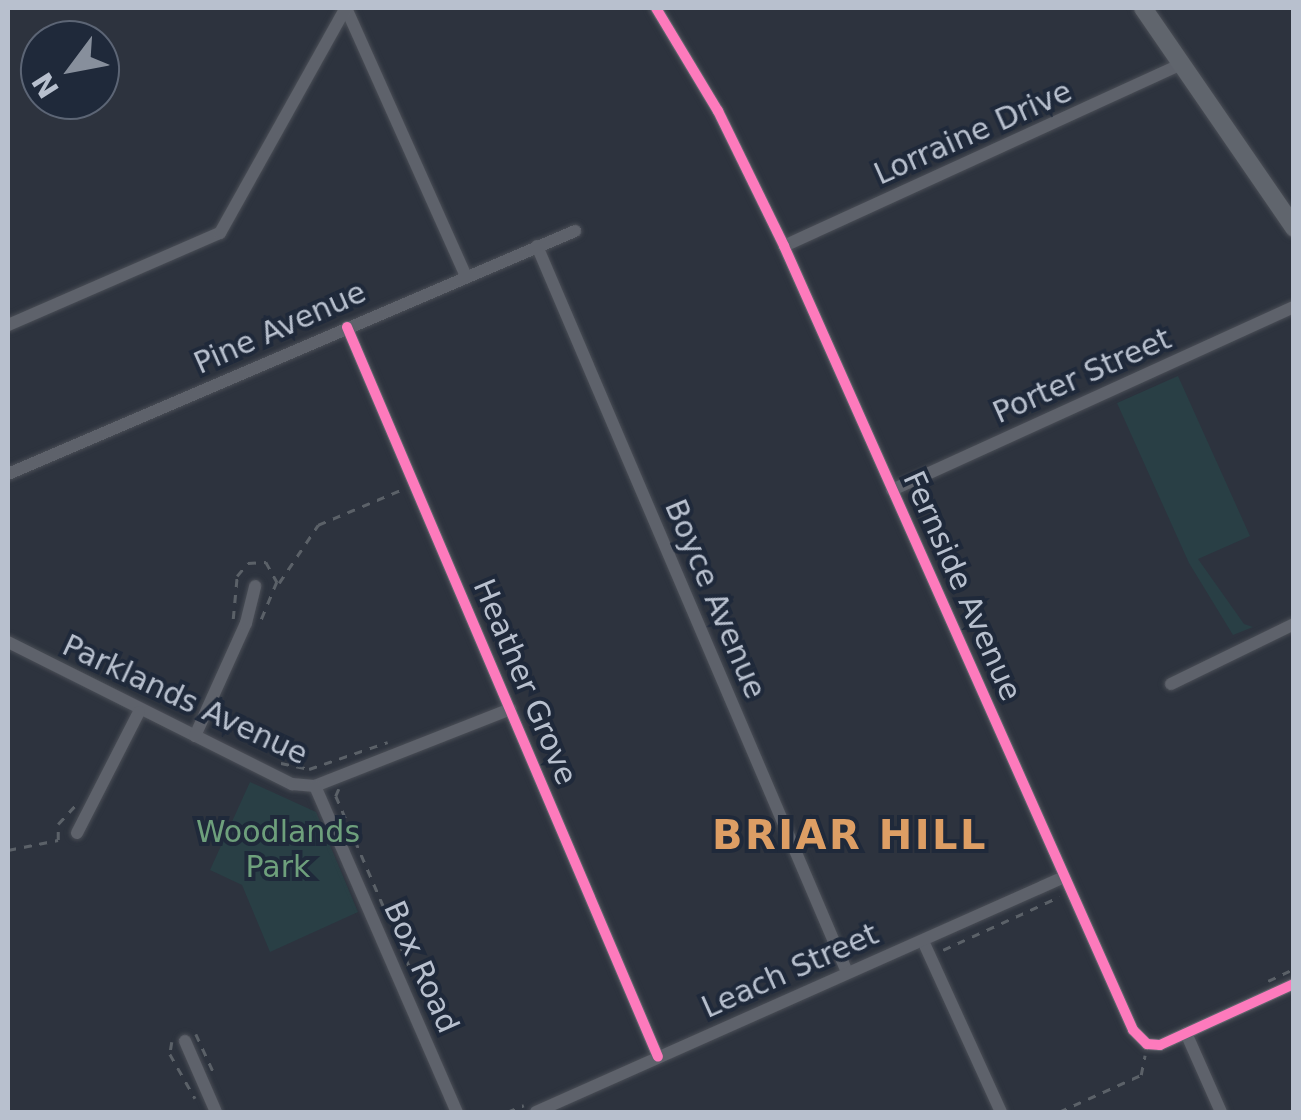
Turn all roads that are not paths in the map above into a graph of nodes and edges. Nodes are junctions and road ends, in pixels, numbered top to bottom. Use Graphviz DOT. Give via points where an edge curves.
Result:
graph roads {
  1 [pos="346,8"];
  2 [pos="656,8"];
  3 [pos="1143,8"];
  4 [pos="1181,64"];
  5 [pos="1294,228"];
  6 [pos="574,231"];
  7 [pos="537,246"];
  8 [pos="784,246"];
  9 [pos="464,274"];
  10 [pos="1294,308"];
  11 [pos="8,325"];
  12 [pos="347,327"];
  13 [pos="8,474"];
  14 [pos="892,490"];
  15 [pos="255,586"];
  16 [pos="1294,624"];
  17 [pos="8,642"];
  18 [pos="1172,684"];
  19 [pos="510,709"];
  20 [pos="139,712"];
  21 [pos="195,736"];
  22 [pos="315,786"];
  23 [pos="77,833"];
  24 [pos="1058,880"];
  25 [pos="924,941"];
  26 [pos="847,972"];
  27 [pos="1294,984"];
  28 [pos="1186,1034"];
  29 [pos="185,1040"];
  30 [pos="658,1057"];
  31 [pos="216,1112"];
  32 [pos="458,1112"];
  33 [pos="536,1112"];
  34 [pos="1001,1112"];
  35 [pos="1221,1112"];
  1 -- 9 [label="street"];
  1 -- 11 [label="street" via="220,233"];
  2 -- 8 [label="street, Fernside Avenue" via="718,111"];
  3 -- 4 [label="main road"];
  4 -- 5 [label="main road"];
  4 -- 8 [label="street, Lorraine Drive"];
  6 -- 7 [label="street, Pine Avenue"];
  7 -- 9 [label="street, Pine Avenue"];
  7 -- 26 [label="street, Boyce Avenue"];
  8 -- 14 [label="street, Fernside Avenue"];
  9 -- 12 [label="street, Pine Avenue"];
  10 -- 14 [label="street, Porter Street"];
  12 -- 13 [label="street, Pine Avenue"];
  12 -- 19 [label="street, Heather Grove"];
  14 -- 24 [label="street, Fernside Avenue"];
  15 -- 21 [label="street" via="246,622"];
  16 -- 18 [label="street"];
  17 -- 20 [label="street, Parklands Avenue"];
  19 -- 22 [label="street, Parklands Avenue"];
  19 -- 30 [label="street, Heather Grove"];
  20 -- 21 [label="street, Parklands Avenue"];
  20 -- 23 [label="street"];
  21 -- 22 [label="street, Parklands Avenue" via="292,784"];
  22 -- 32 [label="street, Box Road"];
  24 -- 25 [label="street, Leach Street"];
  24 -- 28 [label="street, Fernside Avenue" via="1145,1049"];
  25 -- 26 [label="street, Leach Street"];
  25 -- 34 [label="street"];
  26 -- 30 [label="street, Leach Street"];
  27 -- 28 [label="street"];
  28 -- 35 [label="street"];
  29 -- 31 [label="street"];
  30 -- 33 [label="street, Leach Street"];
}
